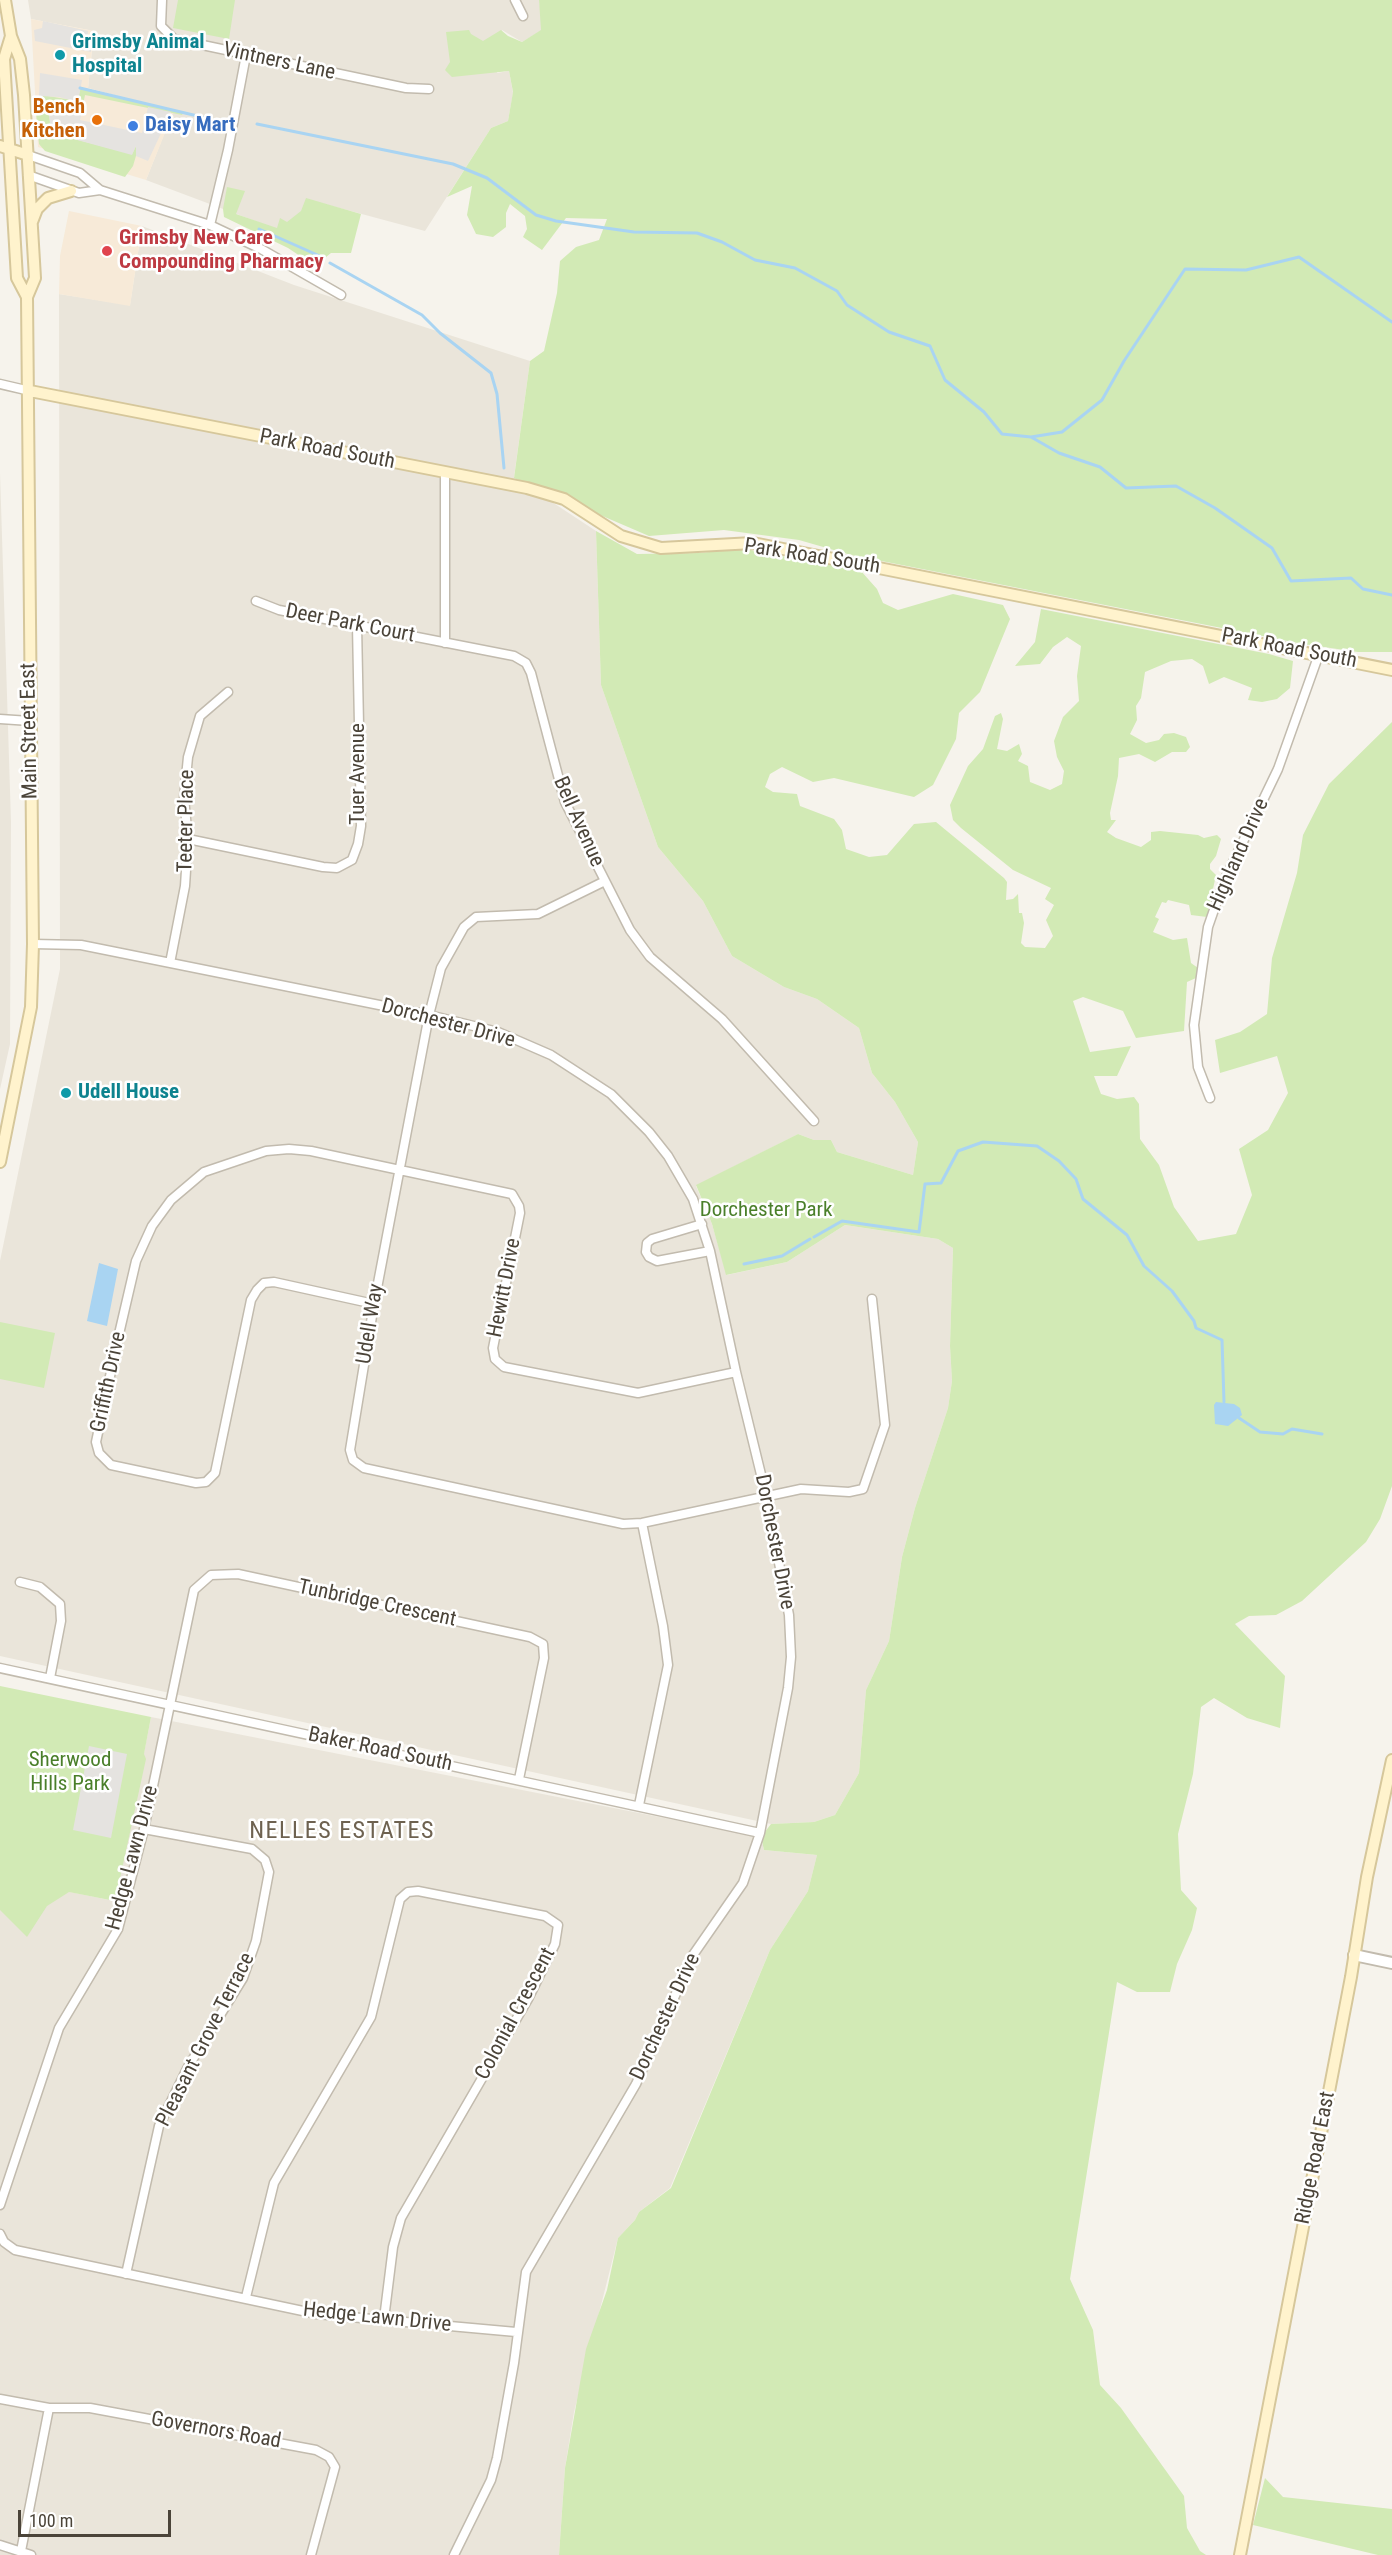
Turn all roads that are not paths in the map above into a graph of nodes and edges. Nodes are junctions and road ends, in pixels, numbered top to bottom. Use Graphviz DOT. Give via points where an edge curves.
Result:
graph roads {
  1 [pos="4,0"];
  2 [pos="162,0"];
  3 [pos="515,0"];
  4 [pos="523,16"];
  5 [pos="11,36"];
  6 [pos="246,54"];
  7 [pos="429,89"];
  8 [pos="8,107"];
  9 [pos="0,122"];
  10 [pos="5,148"];
  11 [pos="28,155"];
  12 [pos="5,166"];
  13 [pos="28,175"];
  14 [pos="100,190"];
  15 [pos="71,191"];
  16 [pos="30,225"];
  17 [pos="210,225"];
  18 [pos="341,296"];
  19 [pos="27,297"];
  20 [pos="0,384"];
  21 [pos="30,391"];
  22 [pos="445,473"];
  23 [pos="256,601"];
  24 [pos="357,625"];
  25 [pos="445,643"];
  26 [pos="1319,654"];
  27 [pos="1392,670"];
  28 [pos="228,693"];
  29 [pos="0,719"];
  30 [pos="30,721"];
  31 [pos="188,839"];
  32 [pos="605,881"];
  33 [pos="33,944"];
  34 [pos="170,963"];
  35 [pos="429,1015"];
  36 [pos="1210,1098"];
  37 [pos="814,1121"];
  38 [pos="0,1162"];
  39 [pos="399,1169"];
  40 [pos="702,1224"];
  41 [pos="710,1251"];
  42 [pos="872,1299"];
  43 [pos="374,1304"];
  44 [pos="736,1372"];
  45 [pos="766,1496"];
  46 [pos="642,1523"];
  47 [pos="20,1582"];
  48 [pos="0,1668"];
  49 [pos="50,1678"];
  50 [pos="169,1704"];
  51 [pos="1392,1760"];
  52 [pos="519,1779"];
  53 [pos="639,1805"];
  54 [pos="144,1829"];
  55 [pos="760,1833"];
  56 [pos="1354,1955"];
  57 [pos="1392,1963"];
  58 [pos="0,2205"];
  59 [pos="0,2234"];
  60 [pos="126,2274"];
  61 [pos="246,2297"];
  62 [pos="384,2319"];
  63 [pos="516,2332"];
  64 [pos="0,2399"];
  65 [pos="49,2408"];
  66 [pos="0,2546"];
  67 [pos="21,2551"];
  68 [pos="32,2555"];
  69 [pos="311,2555"];
  70 [pos="454,2555"];
  71 [pos="1240,2555"];
  1 -- 5 [label="main road, Main Street East"];
  2 -- 6 [label="street, Vintners Lane" via="161,26 174,39"];
  3 -- 4 [label="street"];
  5 -- 8 [label="main road, Main Street East" via="4,59"];
  5 -- 11 [label="main road, Main Street East" via="20,59"];
  6 -- 7 [label="street, Vintners Lane" via="406,88"];
  6 -- 17 [label="street"];
  8 -- 9 [label="main road"];
  8 -- 10 [label="main road, Main Street East"];
  10 -- 11 [label="main road"];
  10 -- 12 [label="main road, Main Street East"];
  11 -- 13 [label="main road, Main Street East"];
  11 -- 14 [label="street" via="80,173"];
  12 -- 13 [label="main road"];
  12 -- 19 [label="main road, Main Street East" via="17,278"];
  13 -- 15 [label="street"];
  13 -- 16 [label="main road, Main Street East"];
  14 -- 15 [label="street"];
  14 -- 17 [label="street"];
  15 -- 16 [label="main road" via="48,198 37,209"];
  16 -- 19 [label="main road, Main Street East" via="35,278"];
  17 -- 18 [label="street" via="261,249"];
  19 -- 21 [label="main road, Main Street East"];
  20 -- 21 [label="street"];
  21 -- 22 [label="main road, Park Road South"];
  21 -- 30 [label="main road, Main Street East"];
  22 -- 25 [label="street"];
  22 -- 26 [label="main road, Park Road South" via="527,488 564,500 621,536 662,549 753,543"];
  23 -- 24 [label="street, Deer Park Court" via="279,610"];
  24 -- 25 [label="street, Deer Park Court"];
  24 -- 31 [label="street, Tuer Avenue" via="361,826 352,860 337,868 323,867"];
  25 -- 32 [label="street, Bell Avenue" via="514,656 526,663 558,786"];
  26 -- 27 [label="main road, Park Road South"];
  26 -- 36 [label="street, Highland Drive" via="1278,769 1224,881 1209,927 1194,1025 1198,1066"];
  28 -- 31 [label="street, Teeter Place" via="200,716 188,757 184,798"];
  29 -- 30 [label="street"];
  30 -- 33 [label="main road, Main Street East"];
  31 -- 34 [label="street, Teeter Place" via="185,886"];
  32 -- 35 [label="street, Udell Way" via="538,914 481,915 471,920 441,968"];
  32 -- 37 [label="street, Bell Avenue" via="630,930 650,957 722,1019"];
  33 -- 34 [label="street, Dorchester Drive" via="81,945"];
  33 -- 38 [label="main road, Main Street East" via="31,1007"];
  34 -- 35 [label="street, Dorchester Drive"];
  35 -- 39 [label="street, Udell Way"];
  35 -- 40 [label="street, Dorchester Drive" via="509,1036 551,1055 611,1094 668,1156 693,1199"];
  39 -- 43 [label="street, Udell Way"];
  39 -- 43 [label="street, Griffith Drive" via="311,1151 266,1151 204,1172 171,1200 152,1226 136,1262 96,1442 99,1453 111,1465 206,1482 215,1473 251,1300 257,1290 264,1283 274,1282"];
  39 -- 44 [label="street, Hewitt Drive" via="506,1191 516,1199 520,1212 493,1348 495,1359 504,1367 638,1393"];
  40 -- 41 [label="street, Dorchester Drive"];
  40 -- 41 [label="street" via="652,1239 646,1246 647,1255 657,1261"];
  41 -- 44 [label="street, Dorchester Drive"];
  42 -- 45 [label="street, Udell Way" via="885,1425 863,1489 849,1492 810,1488"];
  43 -- 46 [label="street, Udell Way" via="350,1450 353,1460 364,1468 599,1521"];
  44 -- 45 [label="street, Dorchester Drive"];
  45 -- 46 [label="street, Udell Way"];
  45 -- 55 [label="street, Dorchester Drive" via="789,1615 792,1657"];
  46 -- 53 [label="street" via="668,1665"];
  47 -- 49 [label="street" via="40,1587 60,1604 61,1621"];
  48 -- 49 [label="street, Baker Road South"];
  49 -- 50 [label="street, Baker Road South"];
  50 -- 52 [label="street, Baker Road South"];
  50 -- 52 [label="street, Tunbridge Crescent" via="194,1590 211,1575 238,1574 530,1637 543,1644 544,1658"];
  50 -- 54 [label="street, Hedge Lawn Drive"];
  51 -- 56 [label="main road, Ridge Road East"];
  52 -- 53 [label="street, Baker Road South"];
  53 -- 55 [label="street, Baker Road South"];
  54 -- 58 [label="street, Hedge Lawn Drive" via="118,1929 58,2028"];
  54 -- 60 [label="street, Pleasant Grove Terrace" via="252,1850 265,1860 269,1872 256,1941 243,1978 188,2067 159,2126"];
  55 -- 63 [label="street, Dorchester Drive" via="743,1883 693,1955 636,2084 534,2255 526,2272"];
  56 -- 57 [label="street"];
  56 -- 71 [label="main road, Ridge Road East"];
  59 -- 60 [label="street, Hedge Lawn Drive" via="15,2250"];
  60 -- 61 [label="street, Hedge Lawn Drive"];
  61 -- 62 [label="street, Hedge Lawn Drive" via="316,2314"];
  61 -- 62 [label="street, Colonial Crescent" via="274,2183 371,2016 400,1899 408,1892 418,1891 545,1916 558,1925 555,1944 528,1999 401,2218 393,2247"];
  62 -- 63 [label="street, Hedge Lawn Drive"];
  63 -- 70 [label="street, Dorchester Drive" via="514,2363 491,2480"];
  64 -- 65 [label="street, Governors Road"];
  65 -- 67 [label="street"];
  65 -- 69 [label="street, Governors Road" via="90,2408 316,2450 329,2457 335,2467"];
  66 -- 67 [label="street"];
  67 -- 68 [label="street"];
}
